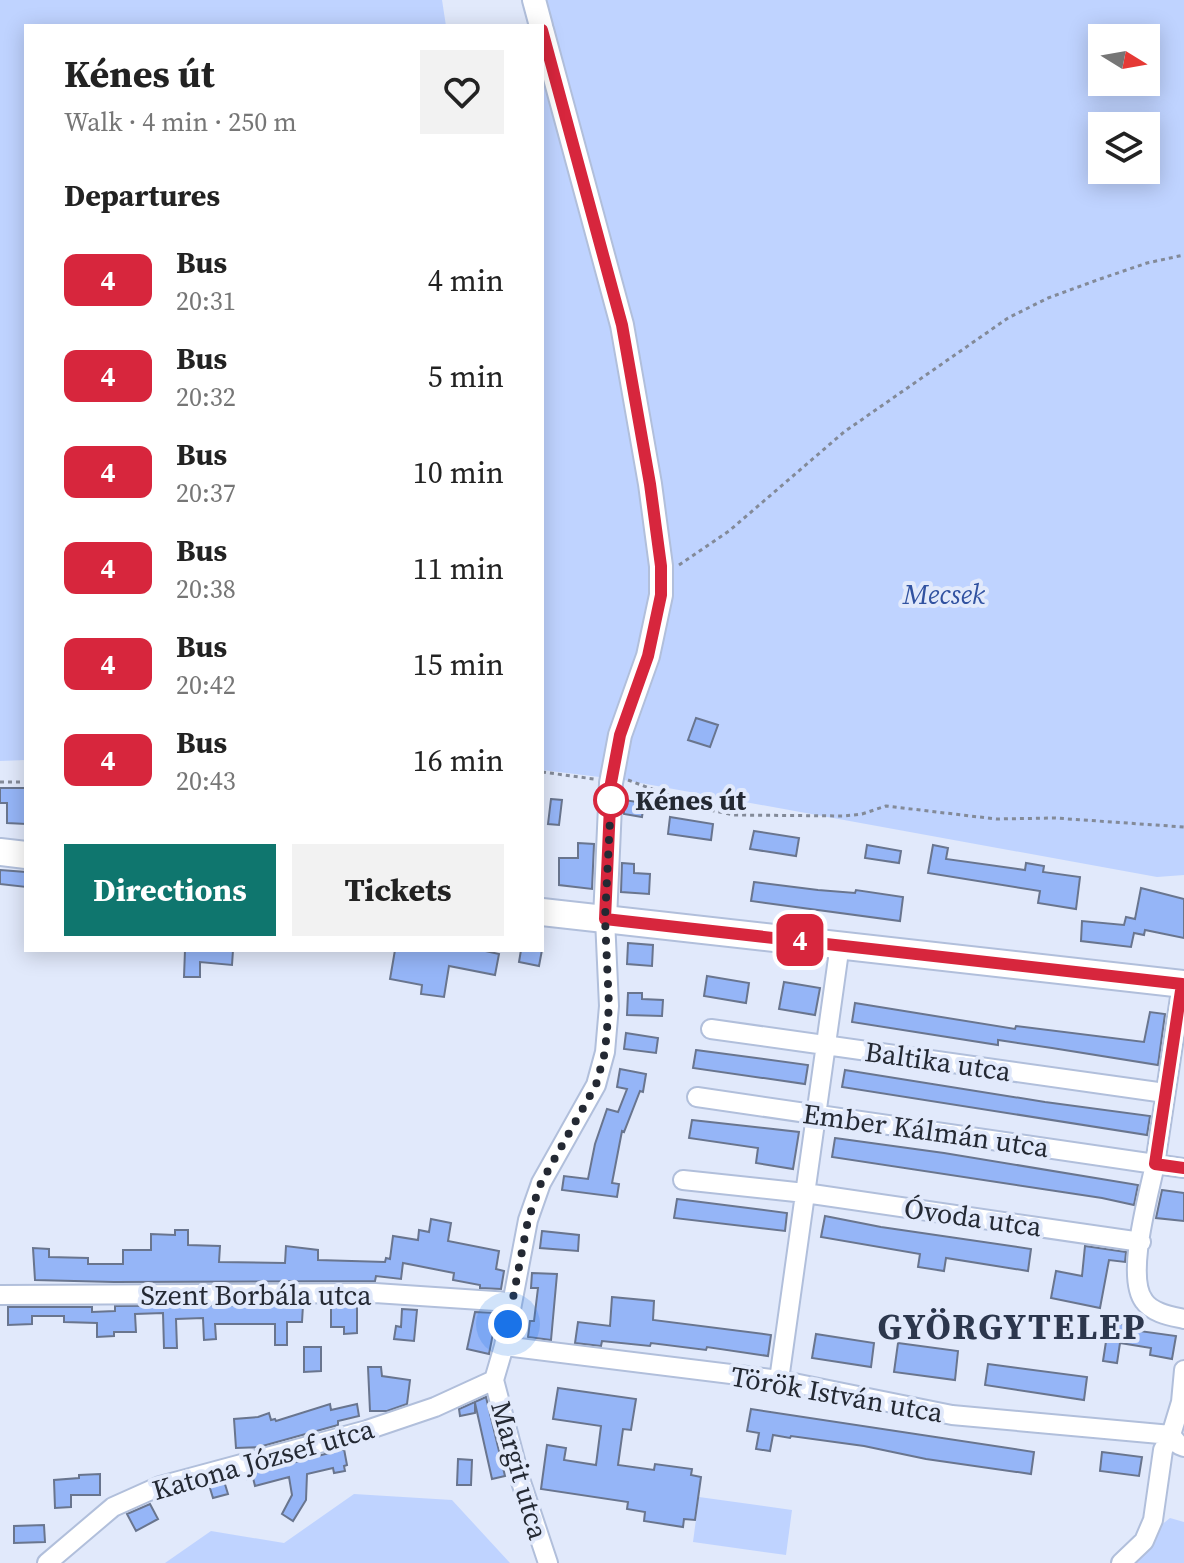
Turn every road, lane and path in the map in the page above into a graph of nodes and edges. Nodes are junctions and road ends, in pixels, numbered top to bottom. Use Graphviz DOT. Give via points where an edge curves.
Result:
graph roads {
  1 [pos="534,0"];
  2 [pos="540,24"];
  3 [pos="544,39"];
  4 [pos="1184,255"];
  5 [pos="661,572"];
  6 [pos="544,772"];
  7 [pos="612,779"];
  8 [pos="0,782"];
  9 [pos="24,782"];
  10 [pos="1184,827"];
  11 [pos="0,852"];
  12 [pos="24,855"];
  13 [pos="544,912"];
  14 [pos="605,919"];
  15 [pos="840,944"];
  16 [pos="1183,984"];
  17 [pos="711,1029"];
  18 [pos="827,1045"];
  19 [pos="1165,1093"];
  20 [pos="697,1097"];
  21 [pos="816,1113"];
  22 [pos="1155,1164"];
  23 [pos="1184,1168"];
  24 [pos="683,1180"];
  25 [pos="805,1193"];
  26 [pos="1141,1242"];
  27 [pos="0,1295"];
  28 [pos="511,1302"];
  29 [pos="1184,1319"];
  30 [pos="504,1346"];
  31 [pos="1184,1370"];
  32 [pos="494,1380"];
  33 [pos="779,1380"];
  34 [pos="1183,1402"];
  35 [pos="1178,1441"];
  36 [pos="47,1563"];
  37 [pos="548,1563"];
  38 [pos="1121,1563"];
  1 -- 2 [label="street"];
  3 -- 5 [label="street" via="622,325"];
  4 -- 5 [label="path" via="1048,298 1008,318 844,432 719,539 687,562"];
  5 -- 7 [label="street" via="648,656 620,735"];
  6 -- 7 [label="path"];
  7 -- 10 [label="path" via="639,782 734,815 844,816 886,806 996,819"];
  7 -- 14 [label="street"];
  8 -- 9 [label="path"];
  11 -- 12 [label="main road"];
  13 -- 14 [label="main road"];
  14 -- 15 [label="main road"];
  14 -- 28 [label="street, Margit utca" via="605,1052 596,1085 541,1183"];
  15 -- 16 [label="main road"];
  15 -- 18 [label="street"];
  16 -- 19 [label="street"];
  17 -- 18 [label="street, Baltika utca"];
  18 -- 19 [label="street, Baltika utca"];
  18 -- 21 [label="street"];
  19 -- 22 [label="street"];
  20 -- 21 [label="street, Ember Kálmán utca"];
  21 -- 22 [label="street, Ember Kálmán utca"];
  21 -- 25 [label="street"];
  22 -- 23 [label="street, Ember Kálmán utca"];
  22 -- 26 [label="street"];
  24 -- 25 [label="street, Óvoda utca"];
  25 -- 26 [label="street, Óvoda utca"];
  25 -- 33 [label="street"];
  26 -- 29 [label="street" via="1136,1281 1144,1301"];
  27 -- 28 [label="street, Szent Borbála utca" via="375,1293"];
  28 -- 30 [label="street, Margit utca"];
  30 -- 32 [label="street, Margit utca"];
  30 -- 33 [label="street, Török István utca"];
  31 -- 34 [label="street"];
  32 -- 36 [label="street, Katona József utca" via="381,1425 134,1496 113,1507"];
  32 -- 37 [label="street, Margit utca"];
  33 -- 35 [label="street, Török István utca" via="952,1415"];
  34 -- 35 [label="street"];
  35 -- 38 [label="street" via="1163,1450 1153,1520 1144,1541"];
}
